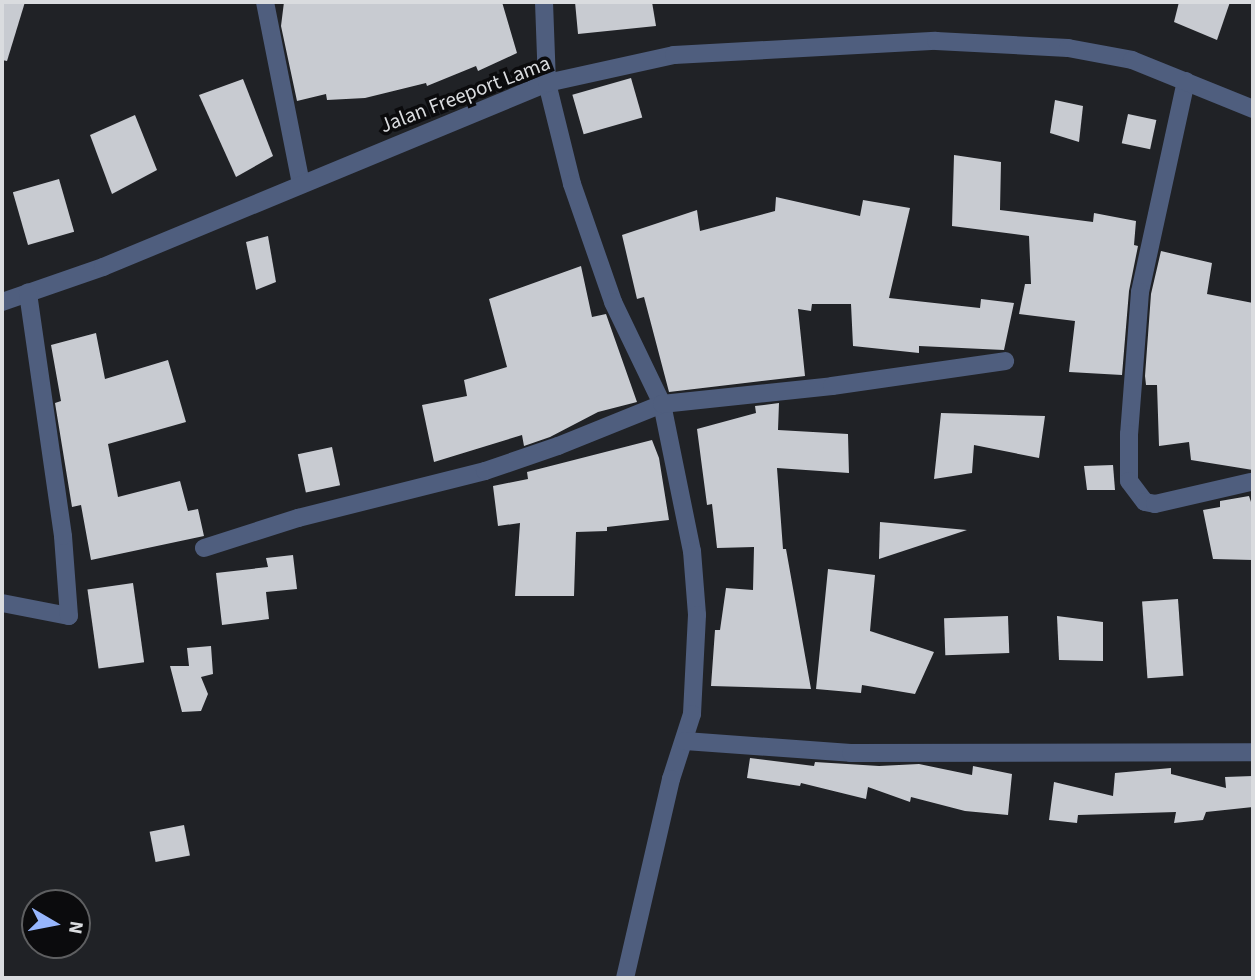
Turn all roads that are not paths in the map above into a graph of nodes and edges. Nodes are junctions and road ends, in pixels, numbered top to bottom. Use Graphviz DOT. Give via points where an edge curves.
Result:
graph roads {
  1 [pos="265,2"];
  2 [pos="544,2"];
  3 [pos="1186,80"];
  4 [pos="547,83"];
  5 [pos="1253,109"];
  6 [pos="301,184"];
  7 [pos="28,293"];
  8 [pos="2,302"];
  9 [pos="1005,361"];
  10 [pos="662,404"];
  11 [pos="1251,482"];
  12 [pos="204,548"];
  13 [pos="2,603"];
  14 [pos="685,741"];
  15 [pos="1253,752"];
  16 [pos="625,978"];
  1 -- 6 [label="street"];
  2 -- 4 [label="street"];
  3 -- 4 [label="street, Jalan Freeport Lama" via="1132,60 1068,48 936,41 674,55"];
  3 -- 5 [label="street, Jalan Freeport Lama"];
  3 -- 11 [label="street" via="1140,292 1129,481 1145,502 1156,504"];
  4 -- 6 [label="street, Jalan Freeport Lama"];
  4 -- 10 [label="street" via="572,184 613,302"];
  6 -- 7 [label="street, Jalan Freeport Lama" via="103,267"];
  7 -- 8 [label="street, Jalan Freeport Lama"];
  7 -- 13 [label="street" via="63,536 69,616"];
  9 -- 10 [label="street"];
  10 -- 12 [label="street" via="485,471 298,518"];
  10 -- 14 [label="street" via="692,551 697,615 696,674"];
  14 -- 15 [label="street" via="851,753"];
  14 -- 16 [label="street" via="671,779"];
}
